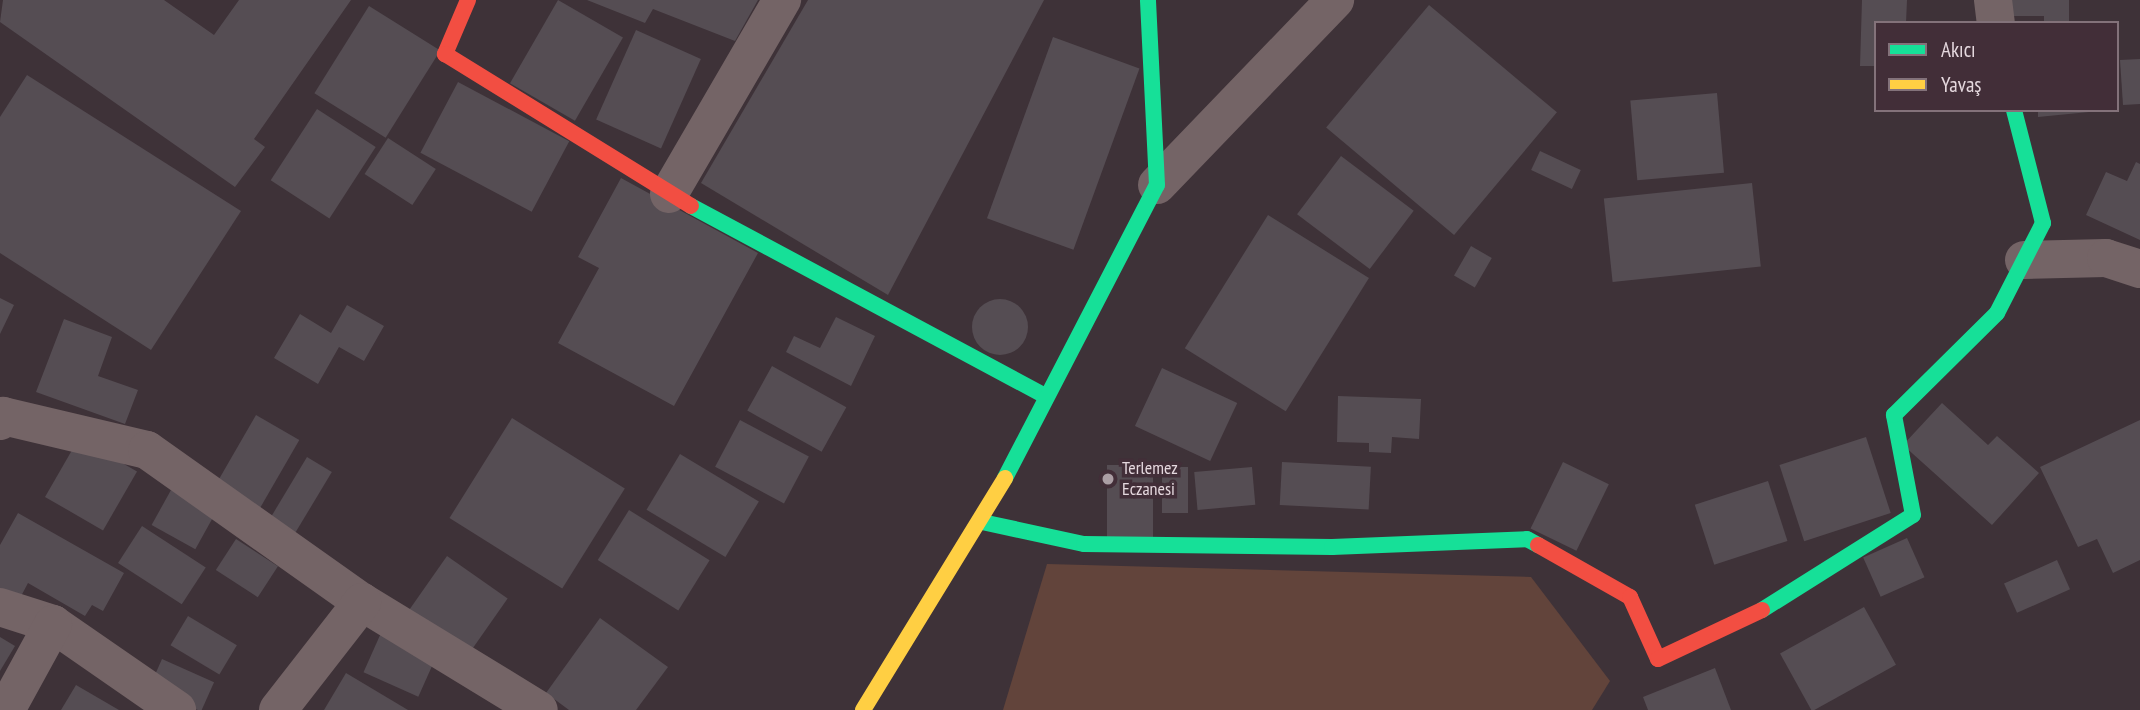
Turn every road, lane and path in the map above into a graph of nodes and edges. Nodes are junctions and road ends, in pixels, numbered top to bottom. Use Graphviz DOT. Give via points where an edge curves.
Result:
graph roads {
  1 [pos="468,0"];
  2 [pos="782,0"];
  3 [pos="1149,0"];
  4 [pos="1335,0"];
  5 [pos="1993,0"];
  6 [pos="1996,21"];
  7 [pos="2015,112"];
  8 [pos="1157,185"];
  9 [pos="669,194"];
  10 [pos="2024,260"];
  11 [pos="2140,269"];
  12 [pos="1045,396"];
  13 [pos="1,417"];
  14 [pos="982,522"];
  15 [pos="362,602"];
  16 [pos="0,607"];
  17 [pos="53,624"];
  18 [pos="6,710"];
  19 [pos="177,710"];
  20 [pos="278,710"];
  21 [pos="539,710"];
  22 [pos="863,710"];
  1 -- 9 [label="street" via="445,54"];
  2 -- 9 [label="street"];
  3 -- 8 [label="street"];
  4 -- 8 [label="street"];
  5 -- 6 [label="street"];
  7 -- 10 [label="street" via="2043,223"];
  8 -- 12 [label="street"];
  9 -- 12 [label="street"];
  10 -- 11 [label="street" via="2106,258"];
  10 -- 14 [label="street" via="1997,313 1894,415 1913,515 1746,620 1658,659 1630,597 1527,539 1332,547 1084,544"];
  12 -- 14 [label="street"];
  13 -- 15 [label="street" via="147,450"];
  14 -- 22 [label="street"];
  15 -- 20 [label="street"];
  15 -- 21 [label="street"];
  16 -- 17 [label="street"];
  17 -- 18 [label="street"];
  17 -- 19 [label="street"];
}
